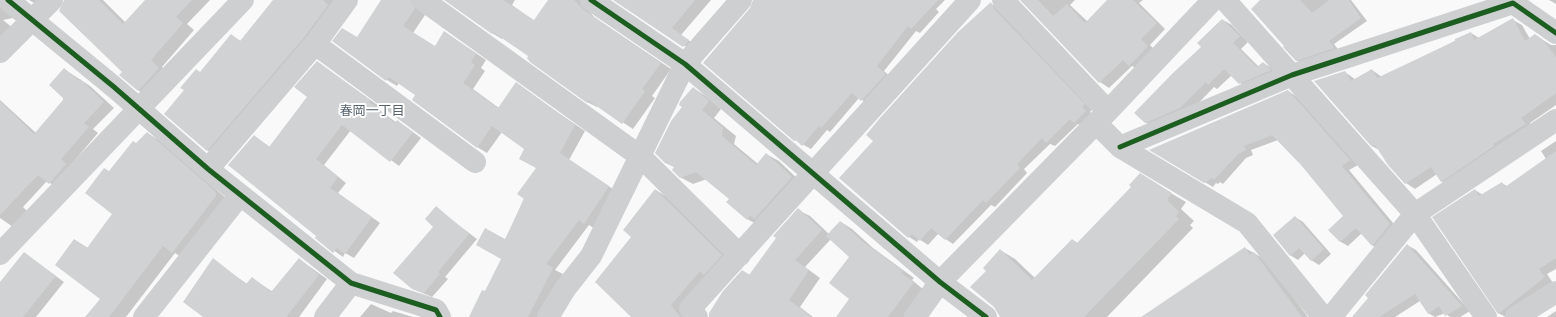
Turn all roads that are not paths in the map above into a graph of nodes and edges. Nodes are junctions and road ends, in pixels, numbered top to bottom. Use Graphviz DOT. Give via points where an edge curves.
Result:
graph roads {
  1 [pos="8,0"];
  2 [pos="52,0"];
  3 [pos="243,0"];
  4 [pos="347,0"];
  5 [pos="423,0"];
  6 [pos="591,0"];
  7 [pos="741,0"];
  8 [pos="970,0"];
  9 [pos="1003,0"];
  10 [pos="1213,0"];
  11 [pos="1225,0"];
  12 [pos="1503,3"];
  13 [pos="32,21"];
  14 [pos="1556,33"];
  15 [pos="315,44"];
  16 [pos="0,52"];
  17 [pos="685,64"];
  18 [pos="1292,75"];
  19 [pos="138,109"];
  20 [pos="1102,117"];
  21 [pos="1556,120"];
  22 [pos="1120,147"];
  23 [pos="641,157"];
  24 [pos="475,162"];
  25 [pos="208,169"];
  26 [pos="813,175"];
  27 [pos="240,195"];
  28 [pos="1415,214"];
  29 [pos="0,254"];
  30 [pos="740,255"];
  31 [pos="940,282"];
  32 [pos="351,283"];
  33 [pos="1556,292"];
  34 [pos="144,317"];
  35 [pos="325,317"];
  36 [pos="440,317"];
  37 [pos="548,317"];
  38 [pos="697,317"];
  39 [pos="915,317"];
  40 [pos="986,317"];
  41 [pos="1323,317"];
  42 [pos="1331,317"];
  43 [pos="1486,317"];
  44 [pos="1516,317"];
  1 -- 13 [label="street"];
  2 -- 13 [label="street"];
  3 -- 19 [label="street"];
  4 -- 15 [label="street"];
  5 -- 23 [label="street"];
  6 -- 17 [label="street"];
  7 -- 17 [label="street"];
  8 -- 26 [label="street"];
  9 -- 20 [label="street"];
  10 -- 20 [label="street"];
  11 -- 18 [label="street"];
  12 -- 14 [label="street"];
  12 -- 18 [label="street"];
  13 -- 16 [label="street"];
  13 -- 19 [label="street"];
  15 -- 24 [label="street"];
  15 -- 25 [label="street"];
  17 -- 23 [label="street"];
  17 -- 26 [label="street"];
  18 -- 22 [label="street"];
  18 -- 28 [label="street"];
  19 -- 25 [label="street"];
  19 -- 29 [label="street"];
  20 -- 22 [label="street"];
  20 -- 31 [label="street"];
  21 -- 28 [label="street"];
  22 -- 41 [label="street" via="1246,223"];
  23 -- 30 [label="street"];
  23 -- 37 [label="street" via="591,256"];
  25 -- 27 [label="street"];
  26 -- 30 [label="street"];
  26 -- 31 [label="street"];
  27 -- 32 [label="street"];
  27 -- 34 [label="street"];
  28 -- 42 [label="street"];
  28 -- 43 [label="street"];
  30 -- 38 [label="street" via="690,309"];
  31 -- 39 [label="street"];
  31 -- 40 [label="street"];
  32 -- 35 [label="street"];
  32 -- 36 [label="street" via="436,310"];
  33 -- 44 [label="street"];
}
